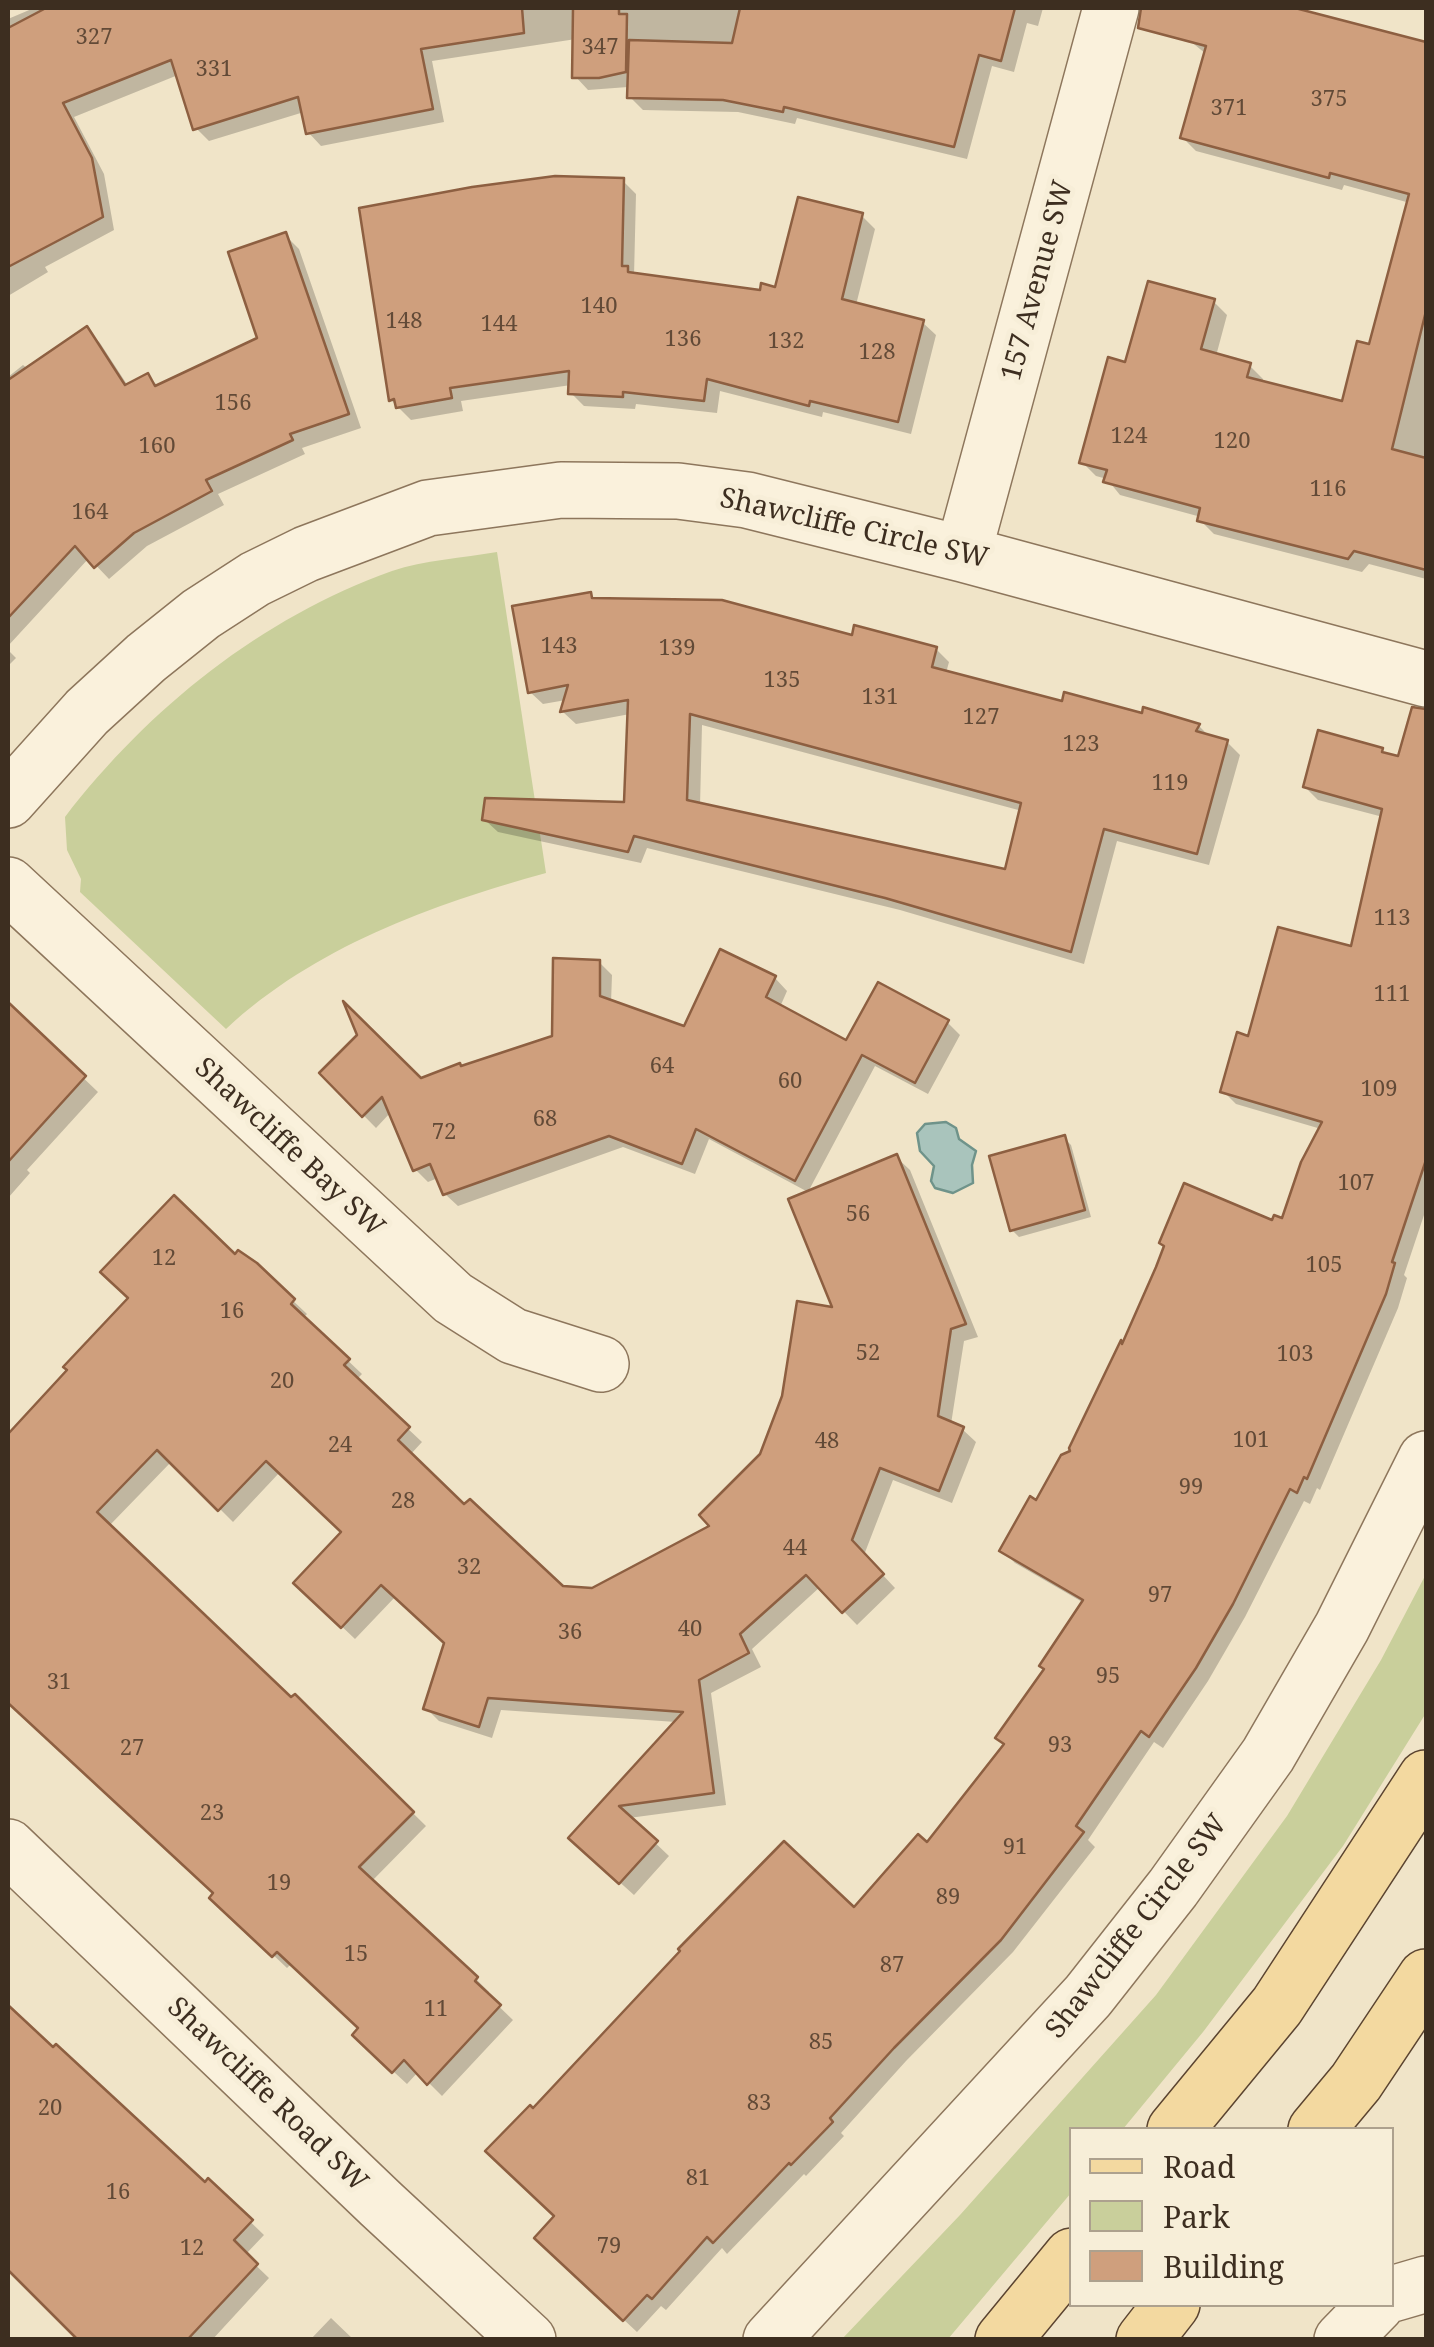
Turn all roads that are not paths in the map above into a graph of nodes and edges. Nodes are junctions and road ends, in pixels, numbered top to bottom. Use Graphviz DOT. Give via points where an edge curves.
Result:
graph roads {
  1 [pos="1111,8"];
  2 [pos="963,554"];
  3 [pos="1426,679"];
  4 [pos="8,800"];
  5 [pos="8,885"];
  6 [pos="601,1364"];
  7 [pos="1426,1459"];
  8 [pos="1426,1778"];
  9 [pos="8,1847"];
  10 [pos="1426,1977"];
  11 [pos="1177,2127"];
  12 [pos="1318,2127"];
  13 [pos="1069,2260"];
  14 [pos="1426,2284"];
  15 [pos="1394,2293"];
  16 [pos="1170,2307"];
  17 [pos="1374,2307"];
  18 [pos="528,2340"];
  19 [pos="771,2340"];
  20 [pos="1003,2340"];
  21 [pos="1144,2340"];
  22 [pos="1342,2340"];
  1 -- 2 [label="street, 157 Avenue SW"];
  2 -- 3 [label="street, Shawcliffe Circle SW"];
  2 -- 4 [label="street, Shawcliffe Circle SW" via="747,500 678,491 561,490 428,508 306,554 201,614 88,712"];
  5 -- 6 [label="street, Shawcliffe Bay SW" via="452,1298 514,1336"];
  7 -- 19 [label="street, Shawcliffe Circle SW" via="1342,1627 1268,1754 1173,1888 1088,1996"];
  8 -- 11 [label="main road" via="1277,2006"];
  9 -- 18 [label="street, Shawcliffe Road SW"];
  10 -- 12 [label="main road"];
  13 -- 20 [label="main road"];
  14 -- 15 [label="street"];
  16 -- 21 [label="main road"];
  17 -- 22 [label="street"];
}
